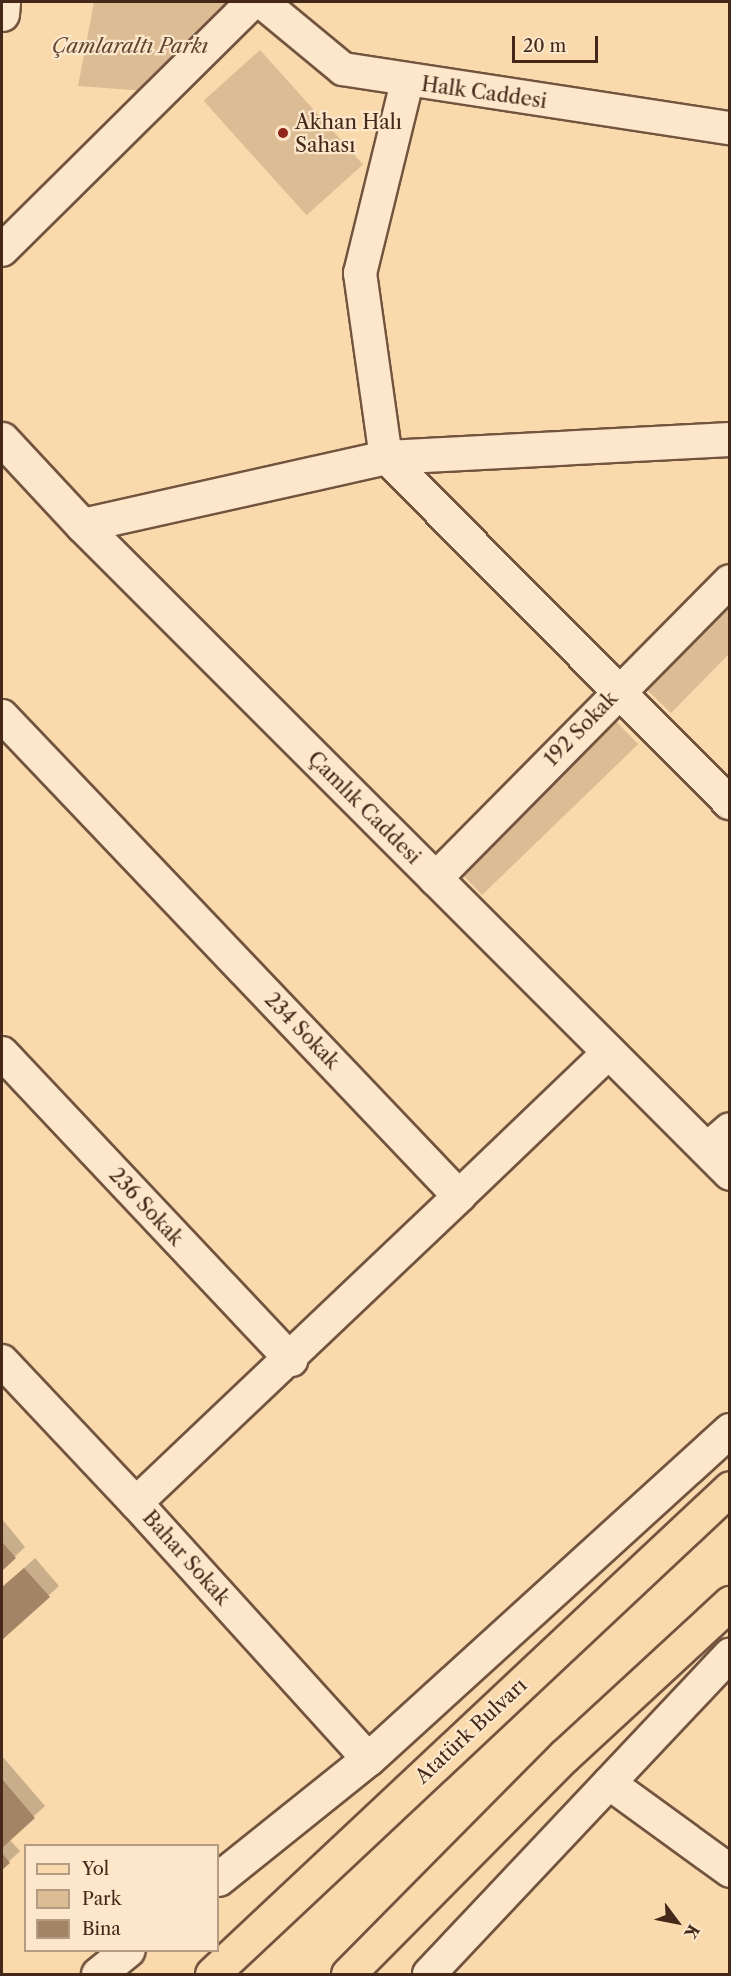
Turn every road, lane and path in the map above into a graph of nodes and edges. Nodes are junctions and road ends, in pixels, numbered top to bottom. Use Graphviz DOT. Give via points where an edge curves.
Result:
graph roads {
  1 [pos="3,2"];
  2 [pos="252,2"];
  3 [pos="262,2"];
  4 [pos="2,14"];
  5 [pos="407,82"];
  6 [pos="729,128"];
  7 [pos="2,250"];
  8 [pos="729,439"];
  9 [pos="2,440"];
  10 [pos="386,457"];
  11 [pos="82,525"];
  12 [pos="729,581"];
  13 [pos="619,691"];
  14 [pos="2,716"];
  15 [pos="729,803"];
  16 [pos="435,879"];
  17 [pos="609,1052"];
  18 [pos="2,1053"];
  19 [pos="718,1139"];
  20 [pos="729,1173"];
  21 [pos="459,1196"];
  22 [pos="291,1360"];
  23 [pos="2,1361"];
  24 [pos="729,1430"];
  25 [pos="729,1488"];
  26 [pos="136,1503"];
  27 [pos="729,1603"];
  28 [pos="729,1655"];
  29 [pos="368,1759"];
  30 [pos="609,1783"];
  31 [pos="729,1871"];
  32 [pos="219,1878"];
  33 [pos="126,1952"];
  34 [pos="98,1974"];
  35 [pos="212,1974"];
  36 [pos="348,1974"];
  37 [pos="429,1974"];
  1 -- 4 [label="street"];
  2 -- 7 [label="street"];
  3 -- 5 [label="street, Halk Caddesi" via="344,69"];
  5 -- 6 [label="street, Halk Caddesi"];
  5 -- 10 [label="street" via="360,273"];
  8 -- 10 [label="street"];
  9 -- 11 [label="street, Çamlık Caddesi"];
  10 -- 11 [label="street"];
  10 -- 13 [label="street"];
  11 -- 16 [label="street, Çamlık Caddesi"];
  12 -- 13 [label="street, 192 Sokak"];
  13 -- 15 [label="street"];
  13 -- 16 [label="street, 192 Sokak"];
  14 -- 21 [label="street, 234 Sokak"];
  16 -- 17 [label="street, Çamlık Caddesi"];
  17 -- 19 [label="street, Çamlık Caddesi"];
  17 -- 21 [label="street"];
  18 -- 22 [label="street, 236 Sokak"];
  19 -- 20 [label="street, Çamlık Caddesi"];
  21 -- 22 [label="street"];
  22 -- 26 [label="street"];
  23 -- 26 [label="street, Bahar Sokak"];
  24 -- 29 [label="street"];
  25 -- 35 [label="main road, Atatürk Bulvarı"];
  26 -- 29 [label="street, Bahar Sokak"];
  27 -- 36 [label="main road" via="564,1756"];
  28 -- 30 [label="street"];
  29 -- 32 [label="street"];
  30 -- 31 [label="street"];
  30 -- 37 [label="street"];
  33 -- 34 [label="street"];
}
